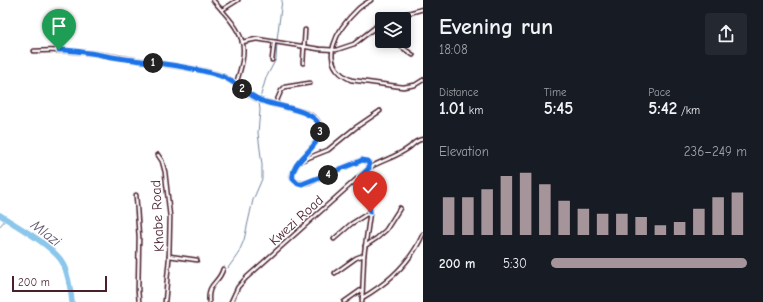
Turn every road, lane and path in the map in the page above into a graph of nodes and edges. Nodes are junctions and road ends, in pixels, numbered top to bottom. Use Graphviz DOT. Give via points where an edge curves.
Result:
graph roads {
  1 [pos="213,0"];
  2 [pos="238,0"];
  3 [pos="371,0"];
  4 [pos="423,9"];
  5 [pos="222,10"];
  6 [pos="411,12"];
  7 [pos="375,27"];
  8 [pos="304,30"];
  9 [pos="242,42"];
  10 [pos="274,42"];
  11 [pos="304,47"];
  12 [pos="403,48"];
  13 [pos="332,50"];
  14 [pos="34,51"];
  15 [pos="413,55"];
  16 [pos="272,60"];
  17 [pos="302,63"];
  18 [pos="423,80"];
  19 [pos="310,83"];
  20 [pos="236,84"];
  21 [pos="275,105"];
  22 [pos="380,110"];
  23 [pos="423,138"];
  24 [pos="158,155"];
  25 [pos="300,161"];
  26 [pos="369,168"];
  27 [pos="360,177"];
  28 [pos="136,195"];
  29 [pos="400,208"];
  30 [pos="370,212"];
  31 [pos="423,234"];
  32 [pos="334,239"];
  33 [pos="365,246"];
  34 [pos="364,255"];
  35 [pos="169,256"];
  36 [pos="197,260"];
  37 [pos="223,269"];
  38 [pos="335,273"];
  39 [pos="362,290"];
  40 [pos="362,300"];
  41 [pos="139,302"];
  42 [pos="165,302"];
  43 [pos="209,302"];
  44 [pos="231,302"];
  45 [pos="344,302"];
  1 -- 5 [label="street"];
  2 -- 5 [label="street"];
  3 -- 13 [label="street" via="350,18 333,43"];
  4 -- 6 [label="street"];
  5 -- 9 [label="street" via="236,28"];
  7 -- 13 [label="street" via="354,44"];
  8 -- 11 [label="street"];
  9 -- 10 [label="street" via="258,39"];
  9 -- 20 [label="street" via="242,63"];
  10 -- 11 [label="street"];
  10 -- 16 [label="street"];
  11 -- 13 [label="street"];
  11 -- 17 [label="street"];
  12 -- 15 [label="street"];
  13 -- 18 [label="street" via="335,65 351,80 403,87 415,85"];
  14 -- 20 [label="street" via="68,50 192,69 219,75"];
  19 -- 21 [label="street" via="285,87"];
  20 -- 21 [label="street" via="255,98"];
  21 -- 25 [label="street" via="304,112 320,125 315,143"];
  22 -- 25 [label="street" via="328,150"];
  23 -- 26 [label="street, Kwezi Road" via="394,158"];
  24 -- 35 [label="street, Khabe Road" via="163,166 168,202"];
  25 -- 26 [label="street" via="292,176 295,182 302,184 362,160 369,163"];
  26 -- 27 [label="street, Kwezi Road"];
  27 -- 30 [label="street" via="368,190"];
  27 -- 44 [label="street, Kwezi Road" via="246,278 238,287"];
  28 -- 41 [label="street"];
  29 -- 33 [label="street" via="386,230"];
  30 -- 32 [label="street"];
  30 -- 33 [label="street"];
  31 -- 40 [label="street" via="414,252 402,266"];
  33 -- 34 [label="street"];
  34 -- 38 [label="street"];
  34 -- 39 [label="street"];
  35 -- 36 [label="street"];
  35 -- 42 [label="street, Khabe Road"];
  37 -- 43 [label="street" via="210,288"];
  39 -- 40 [label="street"];
  39 -- 45 [label="street"];
}
